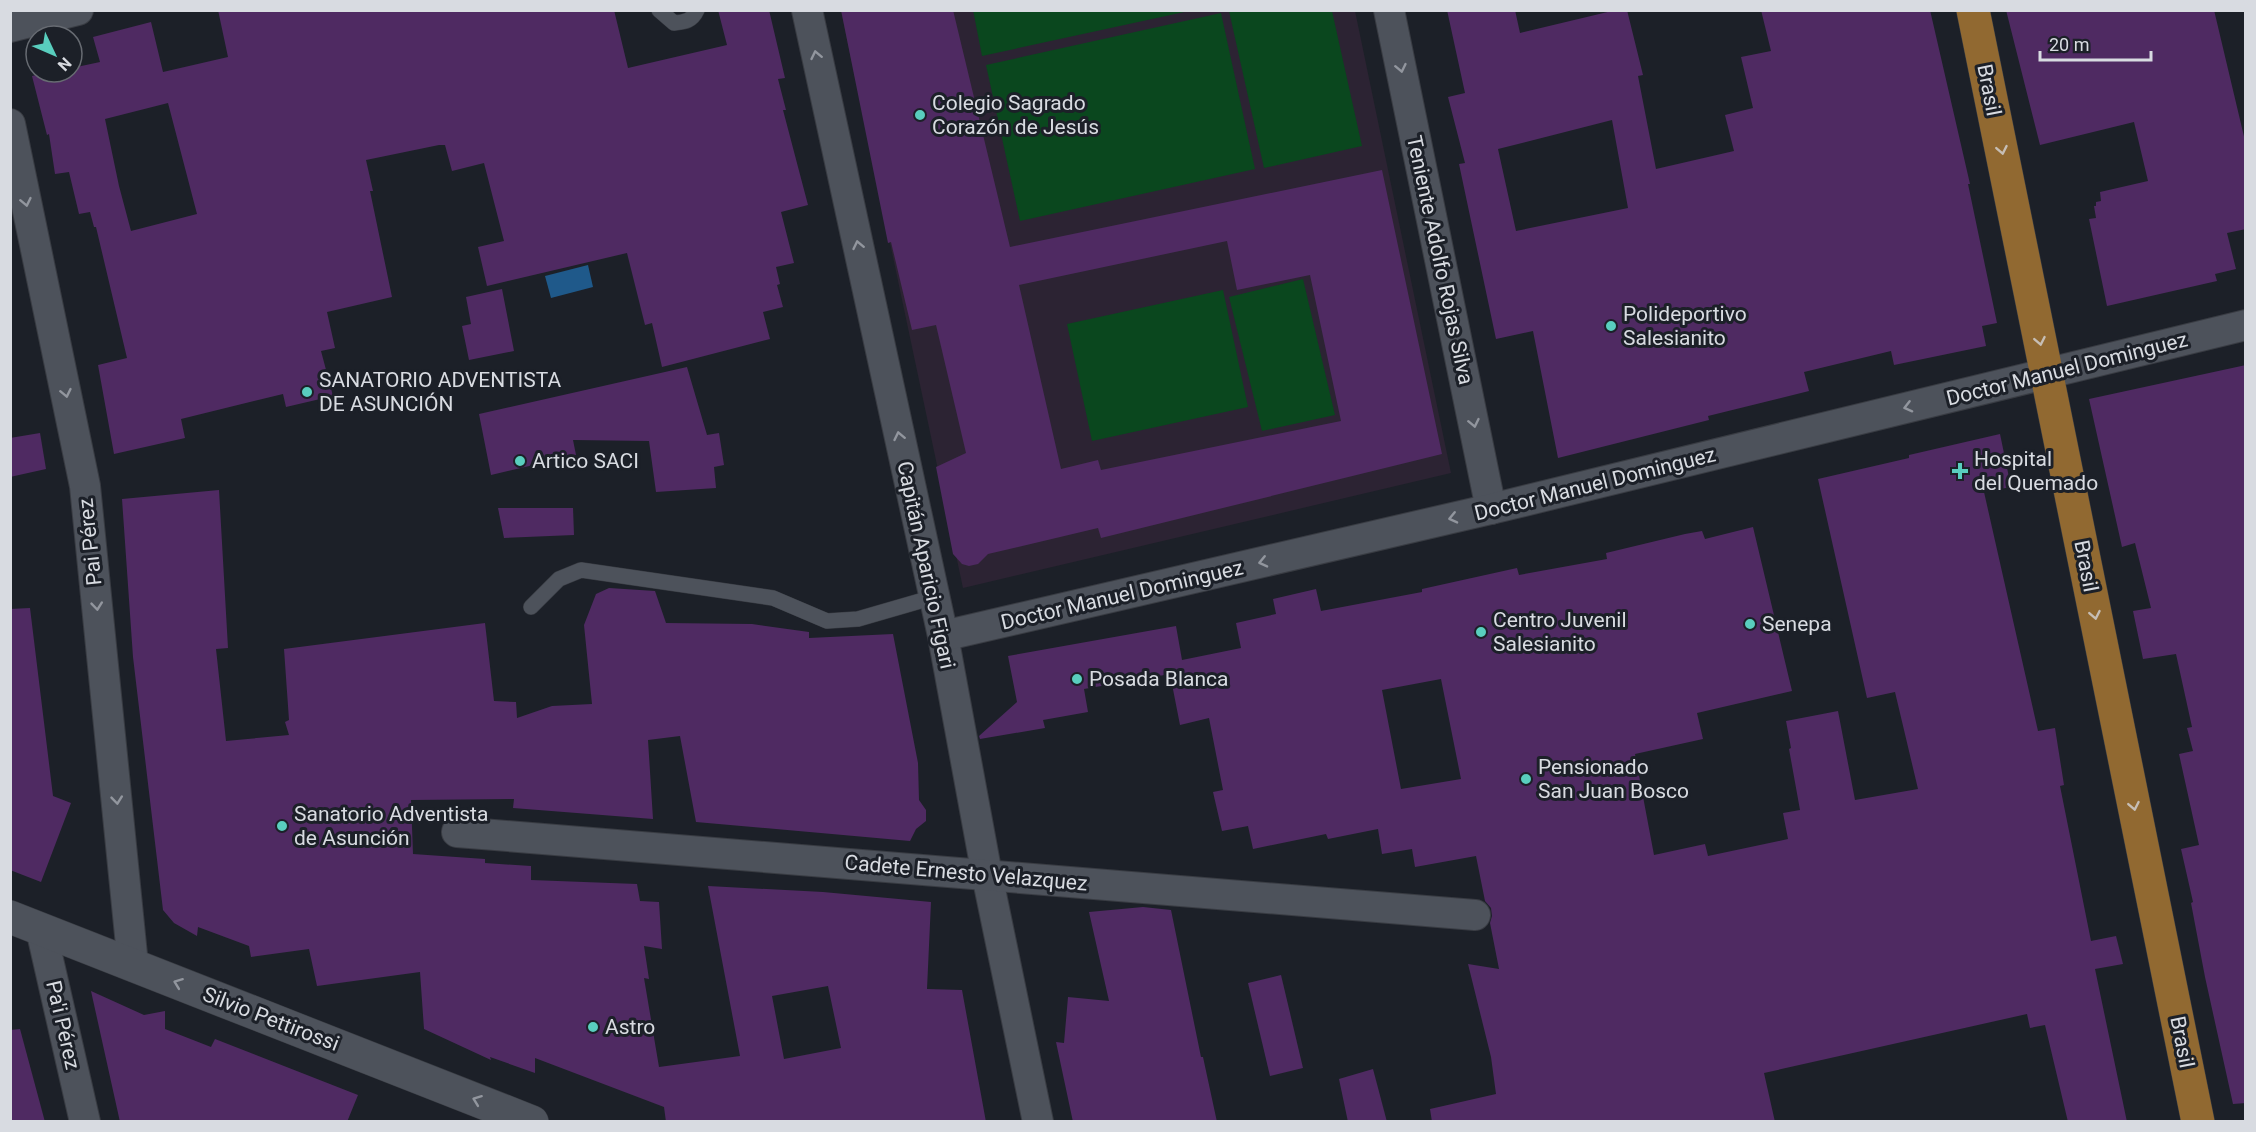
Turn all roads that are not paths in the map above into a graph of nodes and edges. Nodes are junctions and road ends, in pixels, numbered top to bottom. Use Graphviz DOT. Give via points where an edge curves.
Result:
graph roads {
  1 [pos="78,10"];
  2 [pos="659,10"];
  3 [pos="697,10"];
  4 [pos="807,10"];
  5 [pos="1389,10"];
  6 [pos="1973,10"];
  7 [pos="10,27"];
  8 [pos="10,124"];
  9 [pos="2246,325"];
  10 [pos="2047,374"];
  11 [pos="1491,509"];
  12 [pos="934,597"];
  13 [pos="531,607"];
  14 [pos="943,636"];
  15 [pos="458,832"];
  16 [pos="987,875"];
  17 [pos="1475,915"];
  18 [pos="10,917"];
  19 [pos="41,929"];
  20 [pos="133,965"];
  21 [pos="85,1122"];
  22 [pos="532,1122"];
  23 [pos="1038,1122"];
  24 [pos="2198,1122"];
  1 -- 7 [label="street"];
  2 -- 3 [label="lane" via="674,23 686,22"];
  12 -- 4 [label="street, Capitán Aparicio Figari, one-way"];
  5 -- 11 [label="street, Teniente Adolfo Rojas Silva, one-way"];
  6 -- 10 [label="main road, Brasil, one-way"];
  8 -- 20 [label="street, Pai Pérez, one-way" via="85,486"];
  9 -- 10 [label="street, Doctor Manuel Dominguez"];
  10 -- 11 [label="street, Doctor Manuel Dominguez, one-way"];
  10 -- 24 [label="main road, Brasil, one-way"];
  11 -- 14 [label="street, Doctor Manuel Dominguez, one-way"];
  12 -- 13 [label="lane" via="858,619 827,621 773,597 581,570 559,579"];
  12 -- 14 [label="street, Capitán Aparicio Figari"];
  14 -- 16 [label="street, Capitán Aparicio Figari"];
  15 -- 16 [label="street, Cadete Ernesto Velazquez"];
  16 -- 17 [label="street, Cadete Ernesto Velazquez"];
  16 -- 23 [label="street, Capitán Aparicio Figari"];
  18 -- 19 [label="main road, Silvio Pettirossi"];
  19 -- 20 [label="main road, Silvio Pettirossi"];
  19 -- 21 [label="street, Pa'i Pérez"];
  22 -- 20 [label="main road, Silvio Pettirossi, one-way"];
}
